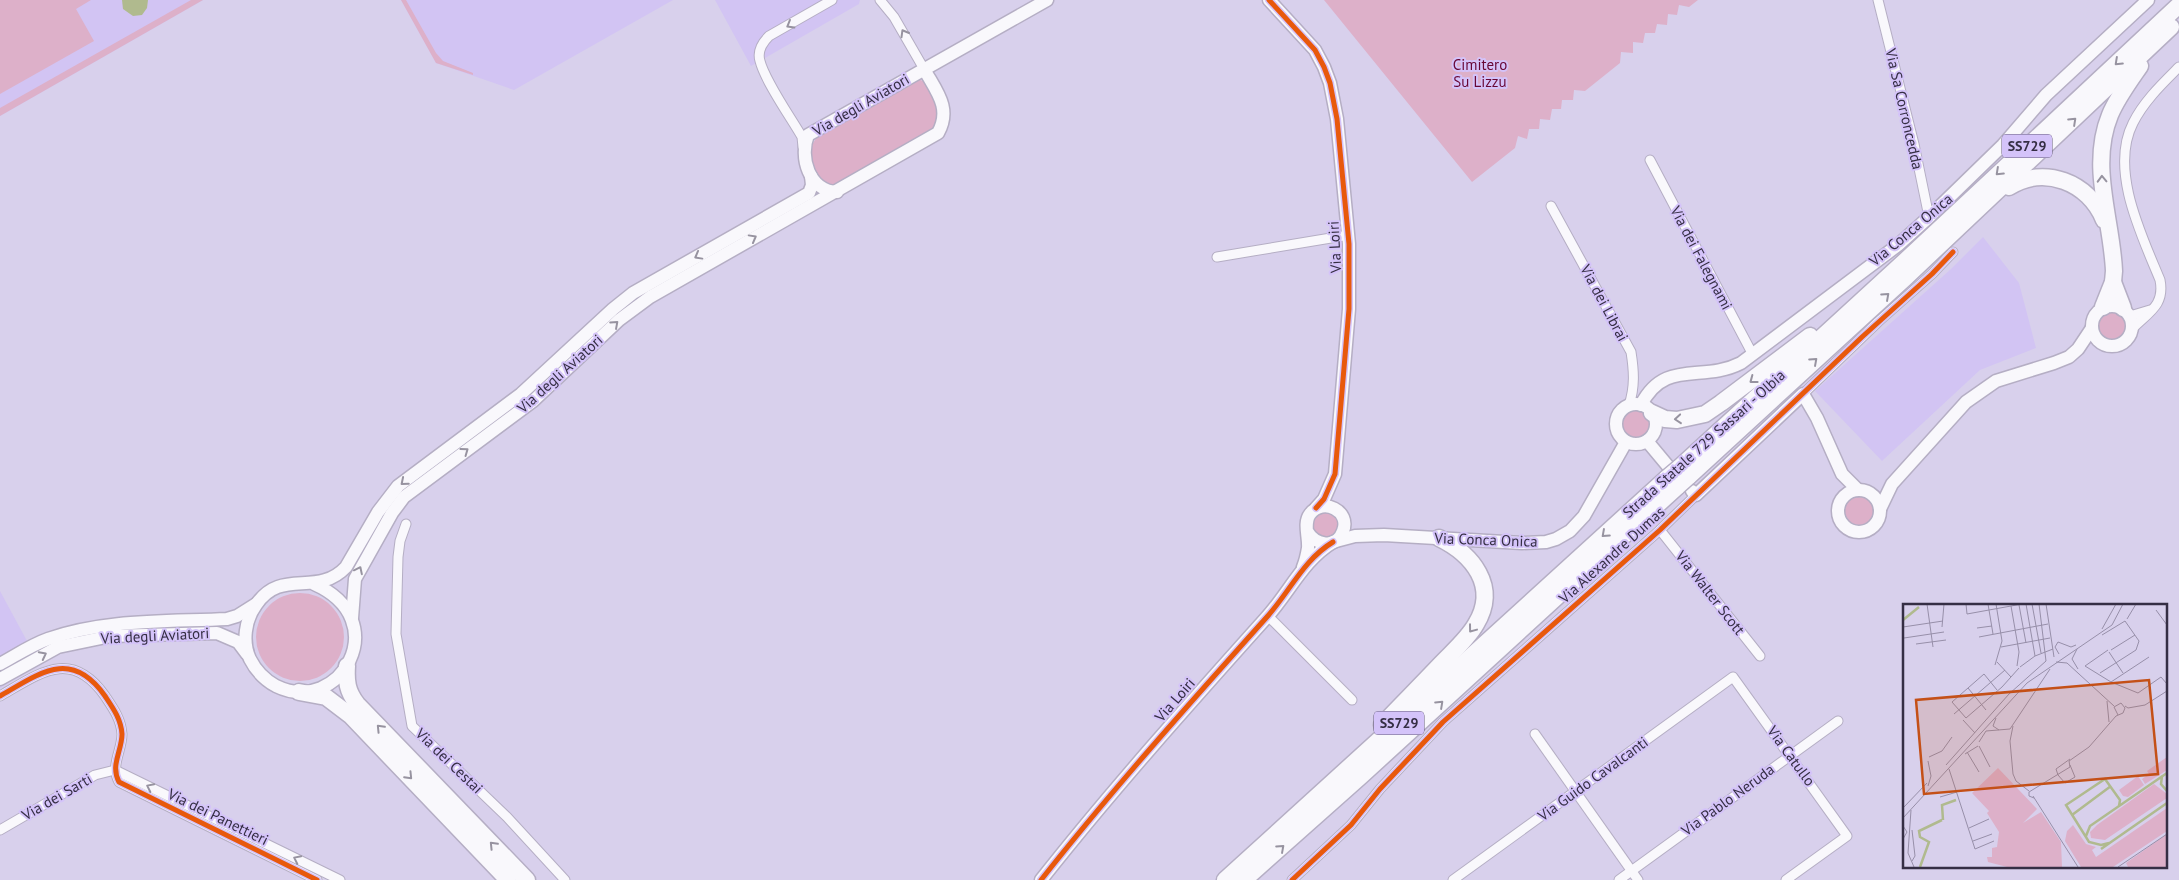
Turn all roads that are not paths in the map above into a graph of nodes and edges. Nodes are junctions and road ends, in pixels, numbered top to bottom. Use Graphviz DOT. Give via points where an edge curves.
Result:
graph roads {
  1 [pos="832,0"];
  2 [pos="880,0"];
  3 [pos="1046,0"];
  4 [pos="1269,0"];
  5 [pos="1878,0"];
  6 [pos="2148,0"];
  7 [pos="2179,5"];
  8 [pos="2179,20"];
  9 [pos="2160,38"];
  10 [pos="2179,67"];
  11 [pos="924,69"];
  12 [pos="804,152"];
  13 [pos="1650,160"];
  14 [pos="812,176"];
  15 [pos="837,192"];
  16 [pos="1986,202"];
  17 [pos="1551,206"];
  18 [pos="1929,218"];
  19 [pos="2107,228"];
  20 [pos="1348,235"];
  21 [pos="1953,252"];
  22 [pos="1218,257"];
  23 [pos="2113,282"];
  24 [pos="1876,287"];
  25 [pos="2103,307"];
  26 [pos="2128,317"];
  27 [pos="2092,328"];
  28 [pos="2103,344"];
  29 [pos="2078,349"];
  30 [pos="1753,355"];
  31 [pos="1803,394"];
  32 [pos="1641,408"];
  33 [pos="1647,440"];
  34 [pos="1626,442"];
  35 [pos="1335,474"];
  36 [pos="1842,474"];
  37 [pos="1681,480"];
  38 [pos="1892,484"];
  39 [pos="1864,492"];
  40 [pos="1843,498"];
  41 [pos="1316,508"];
  42 [pos="1880,509"];
  43 [pos="1341,514"];
  44 [pos="406,524"];
  45 [pos="1660,530"];
  46 [pos="1307,531"];
  47 [pos="1384,535"];
  48 [pos="1439,538"];
  49 [pos="1335,541"];
  50 [pos="1303,569"];
  51 [pos="314,584"];
  52 [pos="256,604"];
  53 [pos="1268,616"];
  54 [pos="352,618"];
  55 [pos="1760,656"];
  56 [pos="249,658"];
  57 [pos="0,664"];
  58 [pos="347,666"];
  59 [pos="1733,677"];
  60 [pos="0,679"];
  61 [pos="299,692"];
  62 [pos="0,696"];
  63 [pos="1352,700"];
  64 [pos="1838,721"];
  65 [pos="1535,734"];
  66 [pos="1790,755"];
  67 [pos="115,770"];
  68 [pos="1575,791"];
  69 [pos="1298,813"];
  70 [pos="0,830"];
  71 [pos="1632,871"];
  72 [pos="317,880"];
  73 [pos="340,880"];
  74 [pos="508,880"];
  75 [pos="527,880"];
  76 [pos="565,880"];
  77 [pos="1041,880"];
  78 [pos="1225,880"];
  79 [pos="1244,880"];
  80 [pos="1292,880"];
  81 [pos="1453,880"];
  82 [pos="1619,880"];
  83 [pos="1638,880"];
  84 [pos="1786,880"];
  1 -- 12 [label="street, one-way" via="769,36 760,52 765,73 802,137"];
  11 -- 2 [label="street, one-way" via="894,17"];
  3 -- 11 [label="street, Via degli Aviatori"];
  4 -- 20 [label="street, Via Loiri" via="1315,50 1330,83"];
  5 -- 18 [label="street, Via Sa Corroncedda"];
  6 -- 18 [label="street, Via Conca Onica" via="2046,95 2003,145"];
  7 -- 24 [label="highway, Strada Statale 729 Sassari - Olbia / SS729, one-way"];
  8 -- 9 [label="highway, Strada Statale 729 Sassari - Olbia / SS729"];
  16 -- 9 [label="highway, Strada Statale 729 Sassari - Olbia / SS729, one-way"];
  19 -- 9 [label="highway, one-way" via="2102,165 2109,116"];
  10 -- 26 [label="street" via="2140,111 2132,125 2127,147 2128,195 2162,292 2153,309"];
  11 -- 12 [label="street, Via degli Aviatori" via="808,135"];
  11 -- 15 [label="street, Via degli Aviatori" via="944,110 945,118 938,133"];
  12 -- 14 [label="street, Via degli Aviatori"];
  13 -- 30 [label="street, Via dei Falegnami"];
  14 -- 15 [label="street" via="822,188"];
  14 -- 51 [label="street, Via degli Aviatori, one-way" via="809,192 656,279 613,309 522,394 398,486 378,512 346,567 337,576"];
  54 -- 15 [label="street, Via degli Aviatori, one-way" via="355,579 404,497 533,401 634,308"];
  16 -- 19 [label="highway" via="2018,182 2034,177 2054,178 2072,183 2088,196 2100,210"];
  37 -- 16 [label="highway, Strada Statale 729 Sassari - Olbia / SS729, one-way"];
  17 -- 32 [label="street, Via dei Librai" via="1631,352 1633,392"];
  18 -- 30 [label="street, Via Conca Onica"];
  19 -- 23 [label="highway" via="2113,259"];
  20 -- 22 [label="street"];
  20 -- 35 [label="street, Via Loiri" via="1349,309"];
  21 -- 31 [label="street, Via Alexandre Dumas"];
  23 -- 25 [label="highway"];
  23 -- 26 [label="highway"];
  24 -- 32 [label="highway, one-way" via="1705,414 1665,420"];
  24 -- 37 [label="highway, Strada Statale 729 Sassari - Olbia / SS729"];
  25 -- 26 [label="street" via="2114,305"];
  25 -- 27 [label="street" via="2095,315"];
  26 -- 28 [label="street" via="2131,334 2123,343"];
  27 -- 28 [label="street"];
  27 -- 29 [label="street"];
  28 -- 29 [label="street"];
  29 -- 38 [label="street" via="2054,364 2014,374 1980,391 1949,419"];
  30 -- 32 [label="street, Via Conca Onica" via="1728,370 1663,380 1650,389"];
  31 -- 36 [label="street"];
  31 -- 37 [label="street, Via Alexandre Dumas"];
  32 -- 33 [label="street" via="1655,428"];
  32 -- 34 [label="street" via="1621,411 1616,420 1616,430"];
  33 -- 34 [label="street" via="1635,444"];
  33 -- 37 [label="street"];
  34 -- 48 [label="street, Via Conca Onica" via="1584,516 1556,539 1522,543"];
  35 -- 41 [label="street, Via Loiri" via="1324,499"];
  35 -- 43 [label="street" via="1336,498"];
  36 -- 39 [label="street"];
  36 -- 40 [label="street"];
  37 -- 45 [label="street, Via Alexandre Dumas"];
  37 -- 69 [label="highway, Strada Statale 729 Sassari - Olbia / SS729, one-way"];
  79 -- 37 [label="highway, Strada Statale 729 Sassari - Olbia / SS729, one-way"];
  38 -- 39 [label="street"];
  38 -- 42 [label="street"];
  39 -- 40 [label="street" via="1851,492"];
  39 -- 42 [label="street" via="1876,498"];
  40 -- 42 [label="street" via="1839,506 1840,519 1855,531 1868,530 1873,526"];
  41 -- 43 [label="street" via="1329,506"];
  41 -- 46 [label="street" via="1307,518"];
  43 -- 47 [label="street, Via Conca Onica" via="1354,527"];
  43 -- 49 [label="street" via="1344,528"];
  44 -- 76 [label="street, Via dei Cestai" via="398,556 396,634 412,726 507,817"];
  45 -- 55 [label="street, Via Walter Scott"];
  45 -- 80 [label="street, Via Alexandre Dumas" via="1443,722 1351,825"];
  46 -- 49 [label="street" via="1322,544"];
  46 -- 50 [label="street, Via Loiri" via="1308,548"];
  47 -- 48 [label="street, Via Conca Onica"];
  47 -- 49 [label="street, Via Conca Onica" via="1355,536"];
  48 -- 69 [label="highway, one-way" via="1466,554 1479,573 1484,593 1481,615 1445,660"];
  49 -- 50 [label="street, Via Loiri"];
  50 -- 53 [label="street, Via Loiri"];
  51 -- 52 [label="street" via="282,585"];
  51 -- 54 [label="street" via="330,591"];
  52 -- 56 [label="street" via="248,621 245,639"];
  52 -- 57 [label="street, Via degli Aviatori" via="227,619 118,624 68,633 45,640"];
  53 -- 63 [label="street"];
  53 -- 77 [label="street, Via Loiri" via="1084,826"];
  54 -- 58 [label="street" via="355,642"];
  60 -- 56 [label="street, Via degli Aviatori, one-way" via="58,647 111,636 217,632 238,642"];
  56 -- 61 [label="street" via="269,682"];
  58 -- 61 [label="street" via="328,684"];
  75 -- 58 [label="highway, one-way" via="357,704 346,682"];
  59 -- 66 [label="street, Via Catullo"];
  59 -- 68 [label="street, Via Guido Cavalcanti"];
  61 -- 74 [label="highway, one-way" via="326,697 351,716"];
  62 -- 67 [label="street" via="41,672 78,670 101,691 121,727"];
  64 -- 66 [label="street, Via Pablo Neruda"];
  65 -- 68 [label="street"];
  66 -- 71 [label="street, Via Pablo Neruda"];
  66 -- 84 [label="street, Via Catullo" via="1847,836"];
  67 -- 70 [label="street, Via dei Sarti" via="95,775"];
  67 -- 72 [label="street, Via dei Panettieri" via="122,784"];
  73 -- 67 [label="street, Via dei Panettieri, one-way"];
  68 -- 71 [label="street"];
  68 -- 81 [label="street, Via Guido Cavalcanti"];
  69 -- 78 [label="highway, Strada Statale 729 Sassari - Olbia / SS729"];
  71 -- 82 [label="street, Via Pablo Neruda"];
  71 -- 83 [label="street"];
}
